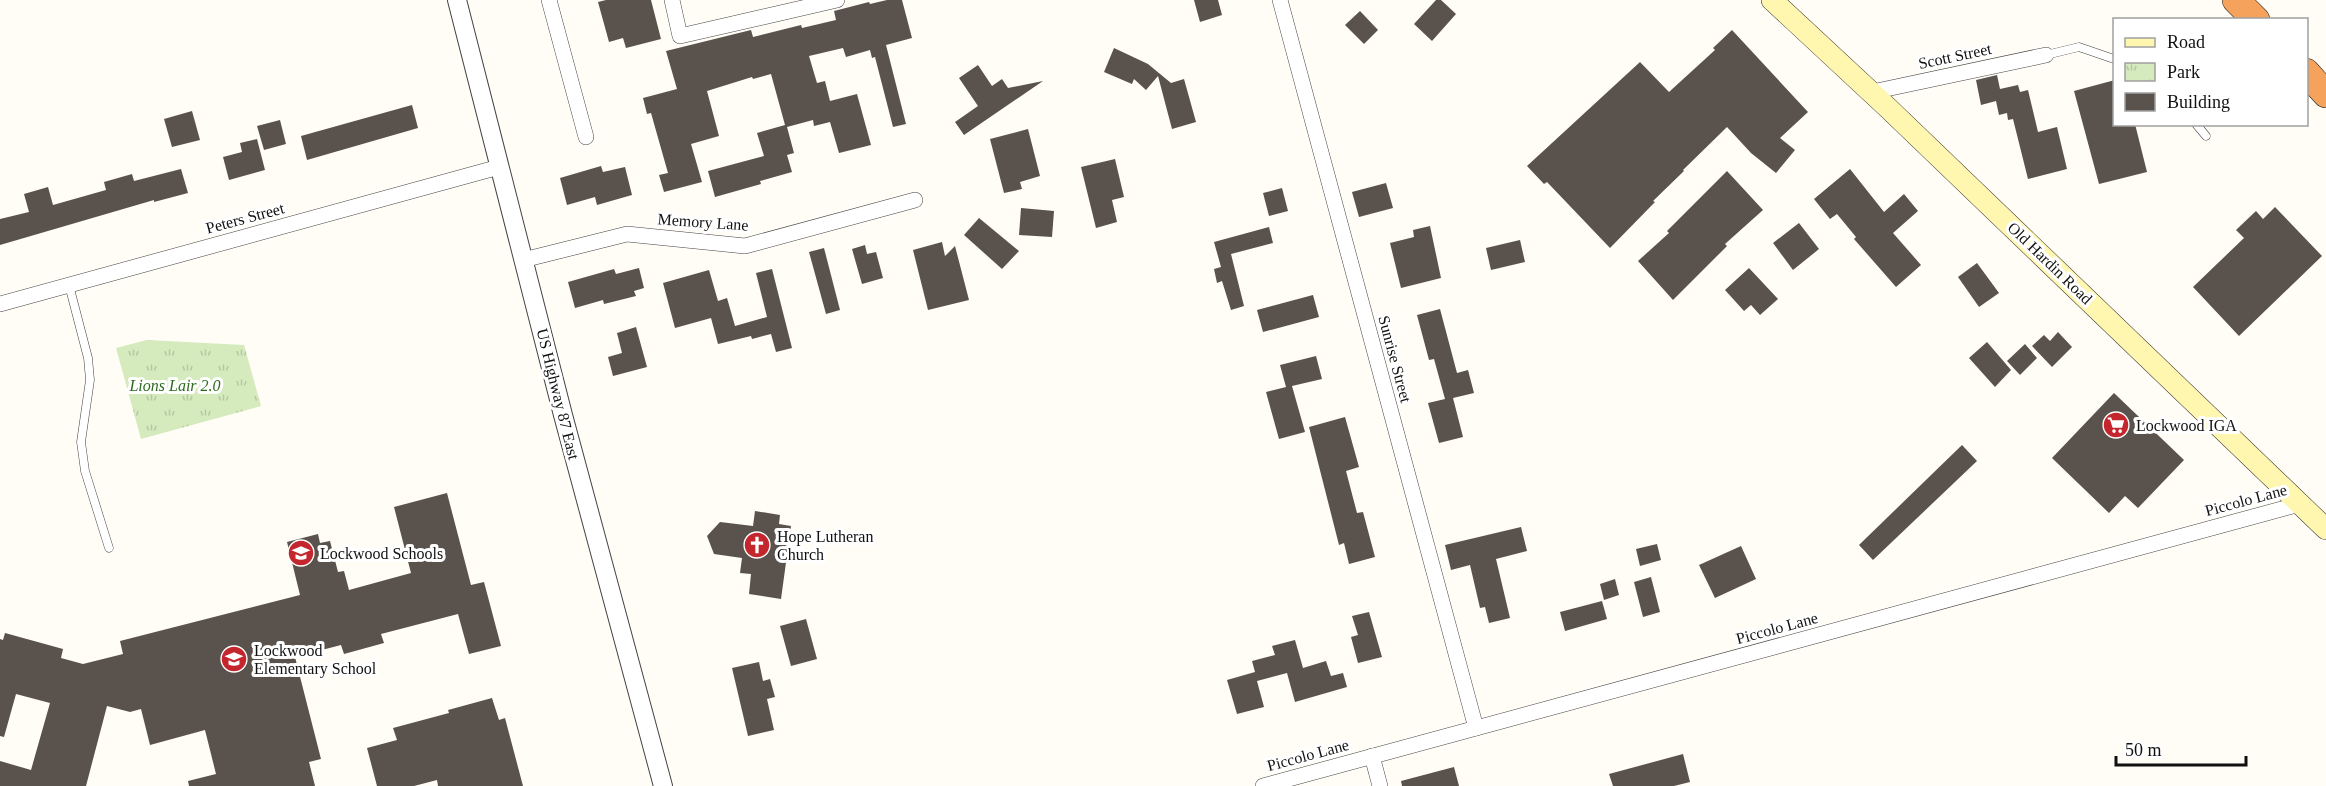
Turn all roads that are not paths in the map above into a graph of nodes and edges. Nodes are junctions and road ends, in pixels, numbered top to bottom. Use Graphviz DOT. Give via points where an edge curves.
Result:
graph roads {
  1 [pos="457,0"];
  2 [pos="549,0"];
  3 [pos="672,0"];
  4 [pos="837,0"];
  5 [pos="1280,0"];
  6 [pos="1772,0"];
  7 [pos="2236,0"];
  8 [pos="2254,18"];
  9 [pos="2046,55"];
  10 [pos="2113,58"];
  11 [pos="2308,73"];
  12 [pos="1872,92"];
  13 [pos="2326,94"];
  14 [pos="2198,126"];
  15 [pos="2206,136"];
  16 [pos="586,137"];
  17 [pos="499,167"];
  18 [pos="915,200"];
  19 [pos="523,260"];
  20 [pos="69,285"];
  21 [pos="0,304"];
  22 [pos="2300,504"];
  23 [pos="2326,529"];
  24 [pos="109,548"];
  25 [pos="1476,728"];
  26 [pos="1372,756"];
  27 [pos="663,786"];
  28 [pos="1263,786"];
  29 [pos="1380,786"];
  1 -- 17 [label="street, US Highway 87 East"];
  2 -- 16 [label="street"];
  3 -- 4 [label="street" via="680,36"];
  5 -- 25 [label="street, Sunrise Street"];
  6 -- 12 [label="main road, Old Hardin Road"];
  7 -- 8 [label="highway"];
  9 -- 10 [label="lane" via="2079,47"];
  9 -- 12 [label="street, Scott Street"];
  11 -- 13 [label="highway"];
  12 -- 22 [label="main road, Old Hardin Road"];
  14 -- 15 [label="lane"];
  17 -- 19 [label="street, US Highway 87 East"];
  17 -- 20 [label="street, Peters Street"];
  18 -- 19 [label="street, Memory Lane" via="745,246 627,234"];
  19 -- 27 [label="street, US Highway 87 East"];
  20 -- 21 [label="street, Peters Street"];
  20 -- 24 [label="lane" via="90,380 81,442 85,471"];
  22 -- 23 [label="main road, Old Hardin Road"];
  22 -- 25 [label="street, Piccolo Lane"];
  25 -- 26 [label="street, Piccolo Lane"];
  26 -- 28 [label="street, Piccolo Lane"];
  26 -- 29 [label="street"];
}
